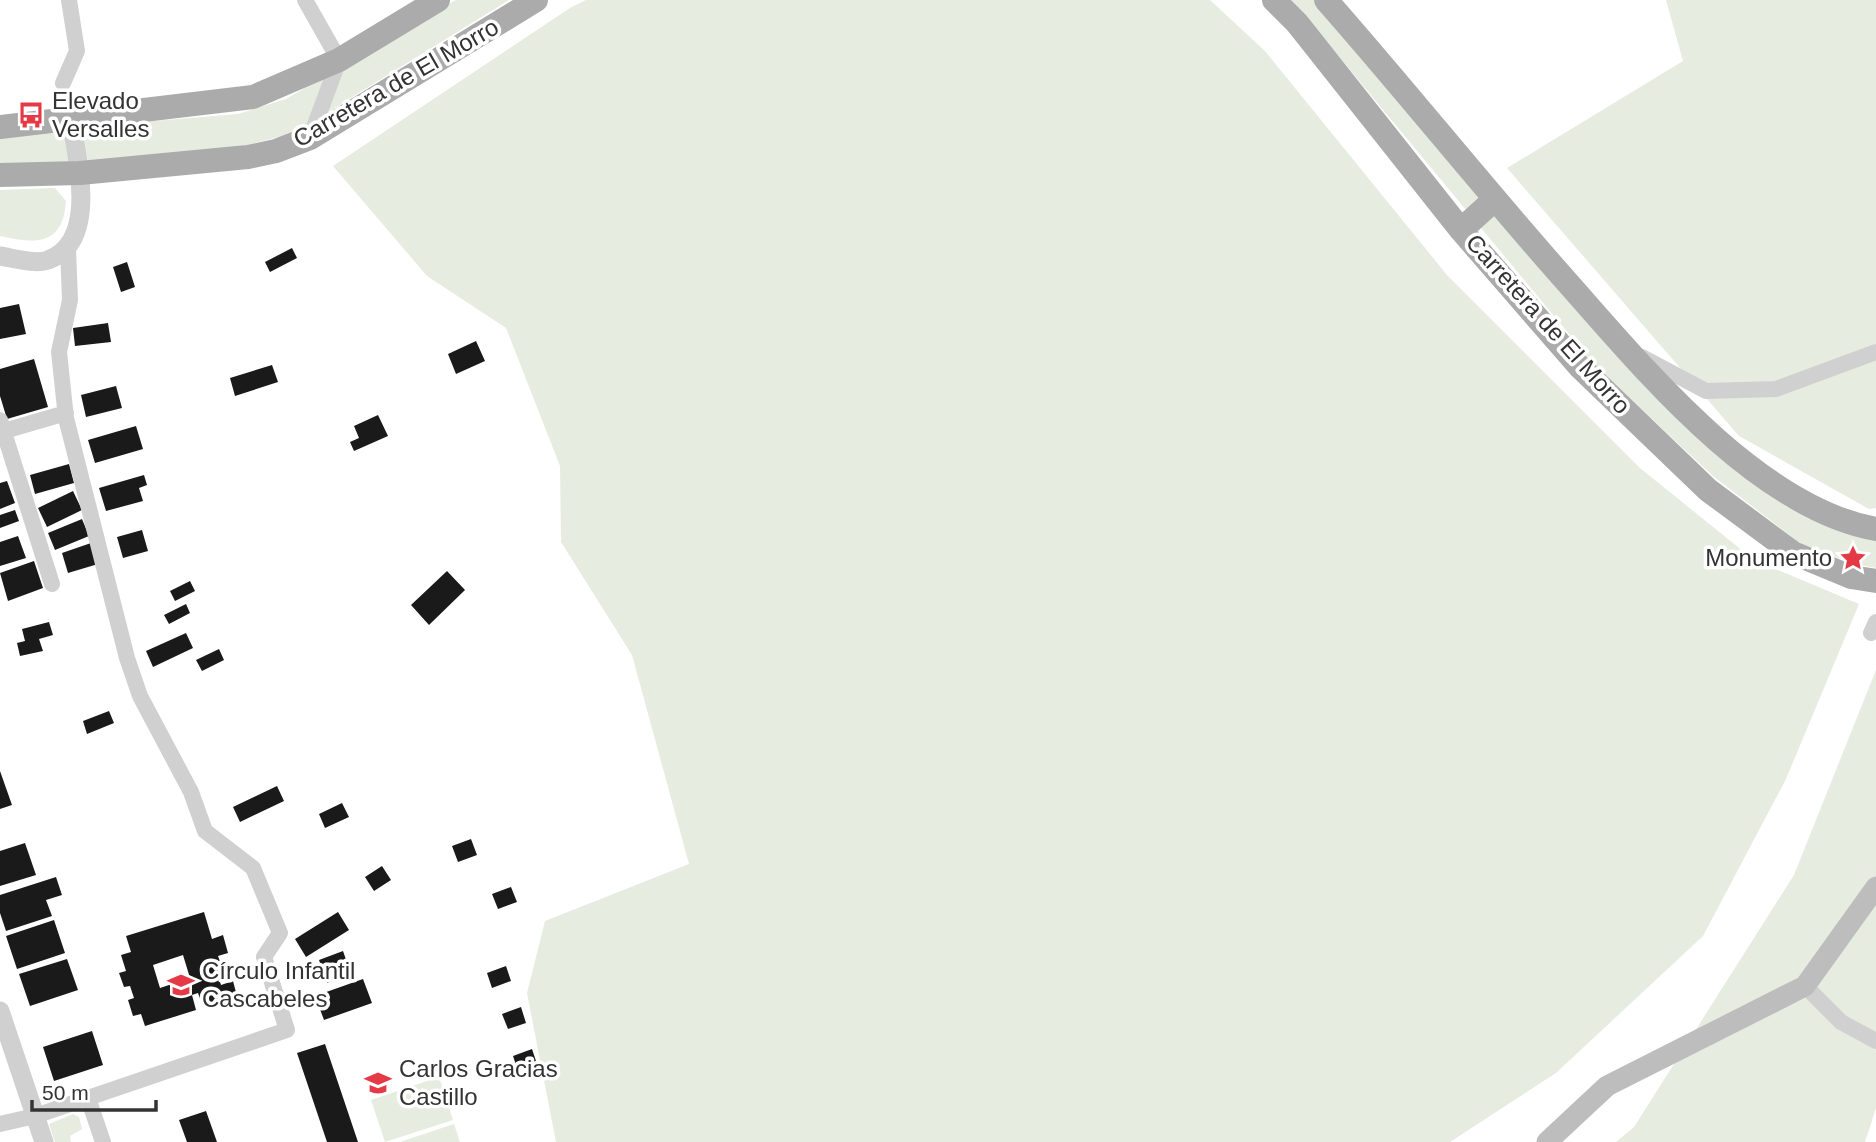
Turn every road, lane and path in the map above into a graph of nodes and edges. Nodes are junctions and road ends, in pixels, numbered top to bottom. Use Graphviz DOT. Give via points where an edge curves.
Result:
graph roads {
  1 [pos="69,0"];
  2 [pos="305,0"];
  3 [pos="438,0"];
  4 [pos="536,0"];
  5 [pos="1274,0"];
  6 [pos="1326,0"];
  7 [pos="339,60"];
  8 [pos="63,83"];
  9 [pos="71,119"];
  10 [pos="0,127"];
  11 [pos="310,138"];
  12 [pos="80,173"];
  13 [pos="0,175"];
  14 [pos="1494,200"];
  15 [pos="1461,229"];
  16 [pos="68,249"];
  17 [pos="0,256"];
  18 [pos="1626,348"];
  19 [pos="1876,352"];
  20 [pos="66,413"];
  21 [pos="2,425"];
  22 [pos="1876,529"];
  23 [pos="1876,581"];
  24 [pos="52,584"];
  25 [pos="1876,887"];
  26 [pos="1805,986"];
  27 [pos="0,1011"];
  28 [pos="1876,1041"];
  29 [pos="88,1098"];
  30 [pos="35,1116"];
  31 [pos="0,1124"];
  32 [pos="44,1142"];
  33 [pos="103,1142"];
  34 [pos="1547,1142"];
  1 -- 8 [label="street" via="77,51"];
  2 -- 7 [label="street"];
  3 -- 7 [label="main road, Carretera de El Morro"];
  4 -- 11 [label="main road, Carretera de El Morro"];
  5 -- 15 [label="main road, Carretera de El Morro"];
  6 -- 14 [label="main road, Carretera de El Morro"];
  7 -- 9 [label="main road, Carretera de El Morro" via="253,97"];
  7 -- 11 [label="street"];
  9 -- 10 [label="main road, Carretera de El Morro"];
  9 -- 12 [label="street"];
  11 -- 12 [label="main road, Carretera de El Morro" via="248,157"];
  12 -- 13 [label="main road, Carretera de El Morro"];
  12 -- 16 [label="street" via="80,220"];
  14 -- 15 [label="main road"];
  14 -- 18 [label="main road, Carretera de El Morro"];
  15 -- 23 [label="main road, Carretera de El Morro" via="1579,366 1708,490 1793,553 1851,577"];
  16 -- 17 [label="street" via="46,261"];
  16 -- 20 [label="street" via="70,300 59,352"];
  18 -- 19 [label="street" via="1706,391 1776,389"];
  18 -- 22 [label="main road, Carretera de El Morro" via="1715,441 1806,502"];
  20 -- 21 [label="street"];
  20 -- 29 [label="street" via="140,696 191,792 205,831 253,868 280,933 264,957 287,1030"];
  21 -- 24 [label="street"];
  25 -- 26 [label="main road"];
  26 -- 28 [label="street" via="1841,1022"];
  26 -- 34 [label="main road" via="1607,1087"];
  27 -- 30 [label="street"];
  29 -- 30 [label="street"];
  29 -- 33 [label="street"];
  30 -- 31 [label="street"];
  30 -- 32 [label="street"];
}
